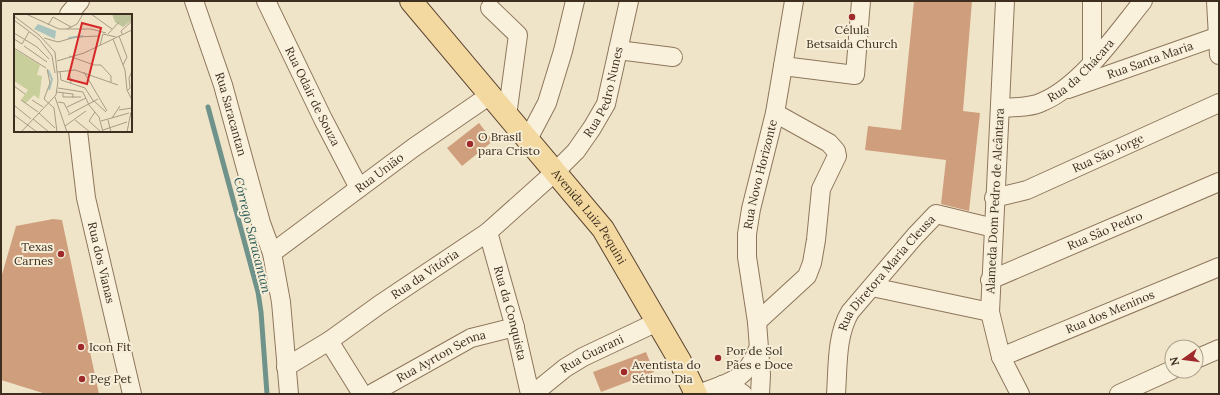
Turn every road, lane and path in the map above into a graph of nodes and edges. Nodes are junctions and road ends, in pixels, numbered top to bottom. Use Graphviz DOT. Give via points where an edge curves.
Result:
graph roads {
  1 [pos="194,1"];
  2 [pos="411,1"];
  3 [pos="575,1"];
  4 [pos="629,1"];
  5 [pos="794,1"];
  6 [pos="861,1"];
  7 [pos="1005,1"];
  8 [pos="1092,1"];
  9 [pos="1143,1"];
  10 [pos="1216,1"];
  11 [pos="266,2"];
  12 [pos="490,8"];
  13 [pos="1219,36"];
  14 [pos="618,50"];
  15 [pos="1219,55"];
  16 [pos="673,57"];
  17 [pos="1092,64"];
  18 [pos="783,66"];
  19 [pos="1060,92"];
  20 [pos="490,95"];
  21 [pos="1219,103"];
  22 [pos="1000,108"];
  23 [pos="775,113"];
  24 [pos="507,116"];
  25 [pos="78,132"];
  26 [pos="528,139"];
  27 [pos="555,172"];
  28 [pos="1219,182"];
  29 [pos="359,188"];
  30 [pos="994,198"];
  31 [pos="994,228"];
  32 [pos="488,232"];
  33 [pos="272,253"];
  34 [pos="1219,267"];
  35 [pos="990,280"];
  36 [pos="872,287"];
  37 [pos="990,312"];
  38 [pos="657,322"];
  39 [pos="757,322"];
  40 [pos="515,327"];
  41 [pos="329,341"];
  42 [pos="758,349"];
  43 [pos="1219,349"];
  44 [pos="1204,356"];
  45 [pos="1001,358"];
  46 [pos="286,367"];
  47 [pos="1164,374"];
  48 [pos="722,385"];
  49 [pos="132,394"];
  50 [pos="289,394"];
  51 [pos="362,394"];
  52 [pos="370,394"];
  53 [pos="532,394"];
  54 [pos="697,394"];
  55 [pos="743,394"];
  56 [pos="760,394"];
  57 [pos="836,394"];
  58 [pos="1020,394"];
  59 [pos="1118,394"];
  1 -- 33 [label="street, Rua Saracantan"];
  2 -- 20 [label="main road, Avenida Luiz Pequini"];
  3 -- 26 [label="street" via="547,103"];
  4 -- 14 [label="street, Rua Pedro Nunes"];
  5 -- 18 [label="street, Rua Novo Horizonte"];
  6 -- 18 [label="street" via="855,75"];
  7 -- 22 [label="street, Alameda Dom Pedro de Alcântara"];
  8 -- 17 [label="street"];
  9 -- 17 [label="street, Rua da Chácara"];
  10 -- 13 [label="street"];
  11 -- 29 [label="street, Rua Odair de Souza"];
  12 -- 24 [label="street" via="518,35"];
  13 -- 15 [label="street"];
  13 -- 19 [label="street, Rua Santa Maria"];
  14 -- 16 [label="street"];
  14 -- 27 [label="street, Rua Pedro Nunes" via="606,104 576,151"];
  17 -- 19 [label="street, Rua da Chácara"];
  18 -- 23 [label="street, Rua Novo Horizonte"];
  19 -- 22 [label="street, Rua da Chácara" via="1042,103"];
  20 -- 24 [label="main road, Avenida Luiz Pequini"];
  20 -- 29 [label="street, Rua União"];
  21 -- 30 [label="street, Rua São Jorge" via="1027,190"];
  22 -- 30 [label="street, Alameda Dom Pedro de Alcântara"];
  23 -- 39 [label="street, Rua Novo Horizonte" via="747,234 747,257"];
  23 -- 39 [label="street" via="829,143 834,147 837,156 821,189 816,240 807,276"];
  24 -- 26 [label="main road, Avenida Luiz Pequini"];
  25 -- 49 [label="street, Rua dos Vianas" via="86,198"];
  26 -- 27 [label="main road, Avenida Luiz Pequini"];
  27 -- 32 [label="street, Rua da Vitória"];
  27 -- 38 [label="main road, Avenida Luiz Pequini" via="603,229"];
  28 -- 35 [label="street, Rua São Pedro"];
  29 -- 33 [label="street, Rua União"];
  30 -- 31 [label="street, Alameda Dom Pedro de Alcântara"];
  31 -- 35 [label="street, Alameda Dom Pedro de Alcântara"];
  31 -- 36 [label="street, Rua Diretora Maria Cleusa" via="936,214 914,236"];
  32 -- 40 [label="street, Rua da Conquista"];
  32 -- 41 [label="street, Rua da Vitória"];
  33 -- 46 [label="street, Rua Saracantan" via="279,287"];
  34 -- 45 [label="street, Rua dos Meninos"];
  35 -- 37 [label="street, Alameda Dom Pedro de Alcântara"];
  36 -- 37 [label="street"];
  36 -- 57 [label="street, Rua Diretora Maria Cleusa" via="844,322"];
  37 -- 45 [label="street, Alameda Dom Pedro de Alcântara"];
  38 -- 53 [label="street, Rua Guarani" via="583,357"];
  38 -- 54 [label="main road, Avenida Luiz Pequini"];
  39 -- 42 [label="street, Rua Novo Horizonte"];
  40 -- 52 [label="street, Rua Ayrton Senna" via="471,338"];
  40 -- 53 [label="street, Rua da Conquista"];
  41 -- 46 [label="street, Rua da Vitória"];
  41 -- 51 [label="street"];
  42 -- 48 [label="street" via="746,371 738,378"];
  42 -- 56 [label="street, Rua Novo Horizonte"];
  43 -- 44 [label="street"];
  45 -- 58 [label="street, Alameda Dom Pedro de Alcântara"];
  46 -- 50 [label="street, Rua Saracantan"];
  47 -- 59 [label="street"];
  48 -- 54 [label="street"];
  48 -- 55 [label="street"];
}
